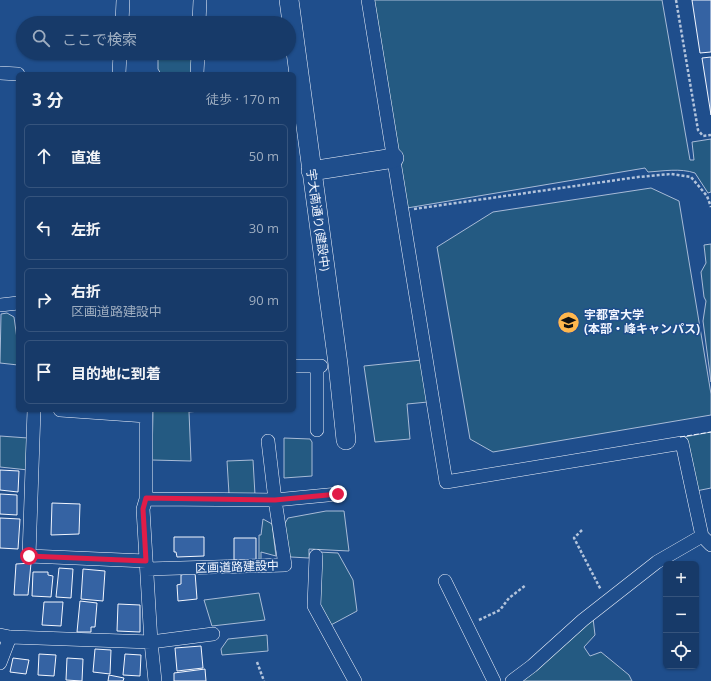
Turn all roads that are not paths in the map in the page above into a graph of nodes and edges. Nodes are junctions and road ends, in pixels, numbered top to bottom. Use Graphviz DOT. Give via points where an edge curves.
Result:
graph roads {
  1 [pos="123,0"];
  2 [pos="200,0"];
  3 [pos="289,0"];
  4 [pos="368,0"];
  5 [pos="122,16"];
  6 [pos="199,16"];
  7 [pos="291,16"];
  8 [pos="296,54"];
  9 [pos="120,60"];
  10 [pos="198,60"];
  11 [pos="119,72"];
  12 [pos="198,72"];
  13 [pos="0,74"];
  14 [pos="16,74"];
  15 [pos="394,158"];
  16 [pos="311,171"];
  17 [pos="16,303"];
  18 [pos="0,305"];
  19 [pos="296,366"];
  20 [pos="34,412"];
  21 [pos="117,412"];
  22 [pos="146,413"];
  23 [pos="317,430"];
  24 [pos="346,440"];
  25 [pos="268,441"];
  26 [pos="338,494"];
  27 [pos="146,498"];
  28 [pos="275,500"];
  29 [pos="706,541"];
  30 [pos="316,556"];
  31 [pos="147,565"];
  32 [pos="445,581"];
  33 [pos="213,634"];
  34 [pos="5,636"];
  35 [pos="151,642"];
  36 [pos="0,663"];
  37 [pos="155,681"];
  38 [pos="354,681"];
  39 [pos="494,681"];
  40 [pos="512,681"];
  1 -- 5 [label="street"];
  2 -- 6 [label="street"];
  3 -- 7 [label="street, 宇大南通り(建設中)"];
  4 -- 15 [label="street"];
  8 -- 16 [label="street, 宇大南通り(建設中)"];
  9 -- 11 [label="street"];
  10 -- 12 [label="street"];
  13 -- 14 [label="street"];
  15 -- 16 [label="street"];
  15 -- 29 [label="street" via="446,482 682,443"];
  16 -- 24 [label="street, 宇大南通り(建設中)"];
  17 -- 18 [label="street"];
  19 -- 23 [label="street" via="319,366"];
  20 -- 31 [label="street" via="29,556"];
  21 -- 22 [label="street"];
  22 -- 27 [label="street"];
  25 -- 28 [label="street, 区画道路建設中"];
  26 -- 28 [label="street"];
  27 -- 28 [label="street"];
  27 -- 31 [label="street" via="143,509"];
  28 -- 31 [label="street, 区画道路建設中" via="285,565"];
  29 -- 40 [label="street" via="657,562 583,620"];
  30 -- 38 [label="street" via="314,606"];
  31 -- 35 [label="street"];
  32 -- 39 [label="street"];
  33 -- 35 [label="street"];
  34 -- 35 [label="street"];
  34 -- 36 [label="street"];
  35 -- 37 [label="street"];
}
